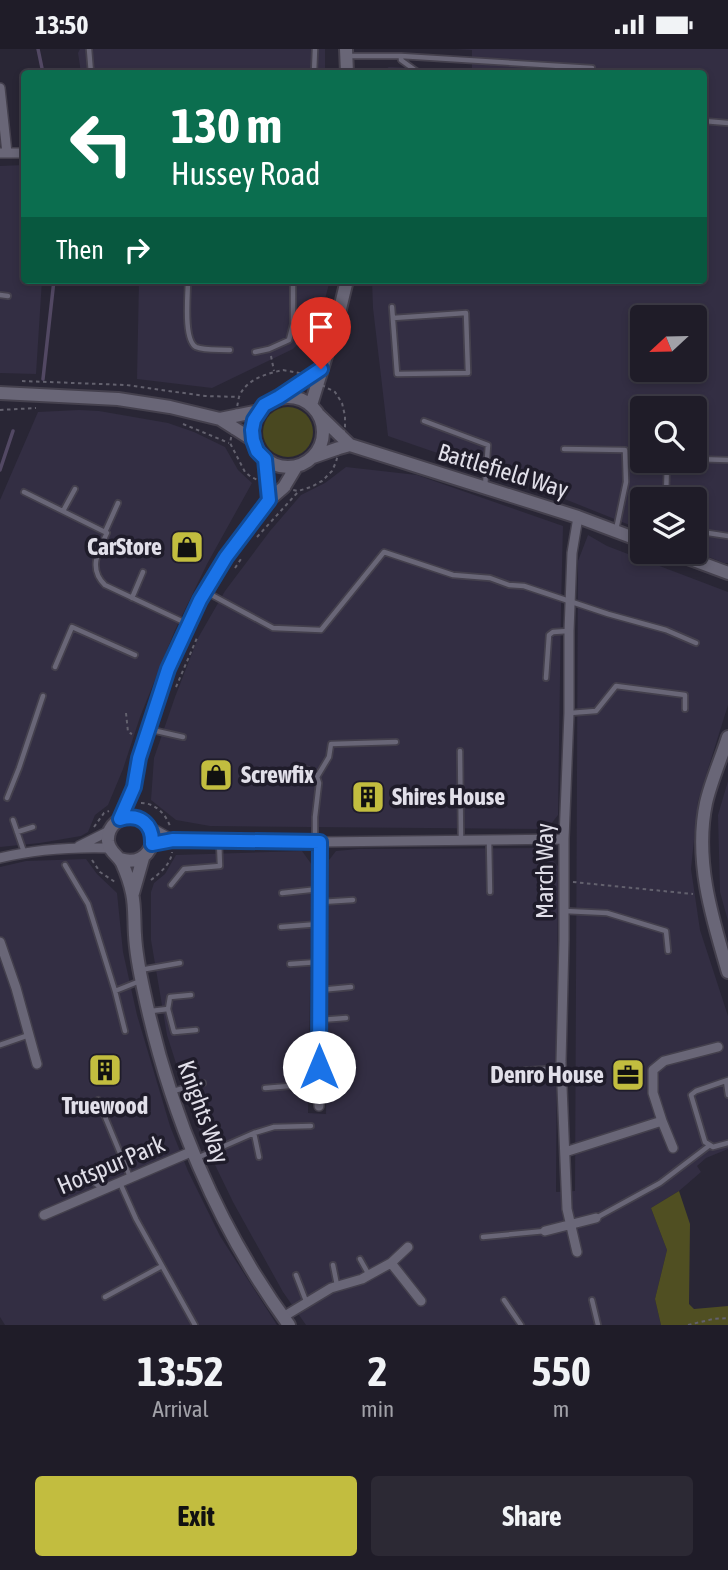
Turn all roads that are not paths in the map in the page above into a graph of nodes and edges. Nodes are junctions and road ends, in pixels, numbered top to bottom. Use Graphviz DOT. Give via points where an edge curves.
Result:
graph roads {
  1 [pos="89,49"];
  2 [pos="314,49"];
  3 [pos="346,53"];
  4 [pos="401,56"];
  5 [pos="91,70"];
  6 [pos="314,70"];
  7 [pos="415,70"];
  8 [pos="592,70"];
  9 [pos="0,88"];
  10 [pos="707,121"];
  11 [pos="728,123"];
  12 [pos="4,153"];
  13 [pos="188,284"];
  14 [pos="293,284"];
  15 [pos="346,284"];
  16 [pos="0,295"];
  17 [pos="8,296"];
  18 [pos="392,307"];
  19 [pos="393,318"];
  20 [pos="230,350"];
  21 [pos="255,352"];
  22 [pos="321,369"];
  23 [pos="0,393"];
  24 [pos="279,397"];
  25 [pos="315,410"];
  26 [pos="259,411"];
  27 [pos="220,419"];
  28 [pos="424,421"];
  29 [pos="253,440"];
  30 [pos="350,445"];
  31 [pos="564,449"];
  32 [pos="313,458"];
  33 [pos="265,459"];
  34 [pos="707,459"];
  35 [pos="728,460"];
  36 [pos="296,467"];
  37 [pos="485,488"];
  38 [pos="75,489"];
  39 [pos="24,492"];
  40 [pos="269,500"];
  41 [pos="118,503"];
  42 [pos="63,511"];
  43 [pos="578,517"];
  44 [pos="616,530"];
  45 [pos="105,532"];
  46 [pos="707,532"];
  47 [pos="630,536"];
  48 [pos="728,536"];
  49 [pos="704,564"];
  50 [pos="143,572"];
  51 [pos="728,573"];
  52 [pos="205,591"];
  53 [pos="132,598"];
  54 [pos="571,601"];
  55 [pos="188,624"];
  56 [pos="569,631"];
  57 [pos="696,643"];
  58 [pos="135,655"];
  59 [pos="55,667"];
  60 [pos="546,678"];
  61 [pos="43,696"];
  62 [pos="685,709"];
  63 [pos="569,713"];
  64 [pos="146,734"];
  65 [pos="183,737"];
  66 [pos="728,737"];
  67 [pos="396,743"];
  68 [pos="460,751"];
  69 [pos="302,768"];
  70 [pos="317,776"];
  71 [pos="134,787"];
  72 [pos="7,798"];
  73 [pos="120,819"];
  74 [pos="13,820"];
  75 [pos="142,822"];
  76 [pos="33,827"];
  77 [pos="109,831"];
  78 [pos="17,832"];
  79 [pos="173,835"];
  80 [pos="564,839"];
  81 [pos="218,840"];
  82 [pos="489,840"];
  83 [pos="461,841"];
  84 [pos="318,842"];
  85 [pos="152,844"];
  86 [pos="78,847"];
  87 [pos="110,848"];
  88 [pos="24,853"];
  89 [pos="0,858"];
  90 [pos="143,858"];
  91 [pos="120,859"];
  92 [pos="65,866"];
  93 [pos="171,885"];
  94 [pos="320,889"];
  95 [pos="490,892"];
  96 [pos="282,893"];
  97 [pos="133,894"];
  98 [pos="353,900"];
  99 [pos="320,902"];
  100 [pos="564,911"];
  101 [pos="319,924"];
  102 [pos="281,927"];
  103 [pos="0,942"];
  104 [pos="668,951"];
  105 [pos="180,963"];
  106 [pos="319,963"];
  107 [pos="290,964"];
  108 [pos="728,972"];
  109 [pos="140,976"];
  110 [pos="351,988"];
  111 [pos="319,990"];
  112 [pos="115,991"];
  113 [pos="191,995"];
  114 [pos="168,1009"];
  115 [pos="148,1011"];
  116 [pos="346,1018"];
  117 [pos="319,1020"];
  118 [pos="195,1030"];
  119 [pos="125,1031"];
  120 [pos="29,1035"];
  121 [pos="0,1045"];
  122 [pos="718,1047"];
  123 [pos="319,1050"];
  124 [pos="348,1050"];
  125 [pos="37,1065"];
  126 [pos="561,1068"];
  127 [pos="502,1072"];
  128 [pos="727,1080"];
  129 [pos="338,1082"];
  130 [pos="203,1083"];
  131 [pos="319,1084"];
  132 [pos="265,1087"];
  133 [pos="171,1091"];
  134 [pos="728,1095"];
  135 [pos="98,1100"];
  136 [pos="319,1106"];
  137 [pos="662,1121"];
  138 [pos="311,1126"];
  139 [pos="254,1133"];
  140 [pos="728,1143"];
  141 [pos="710,1145"];
  142 [pos="673,1148"];
  143 [pos="565,1152"];
  144 [pos="194,1155"];
  145 [pos="259,1157"];
  146 [pos="82,1172"];
  147 [pos="130,1178"];
  148 [pos="120,1182"];
  149 [pos="103,1189"];
  150 [pos="44,1215"];
  151 [pos="596,1219"];
  152 [pos="570,1226"];
  153 [pos="545,1231"];
  154 [pos="483,1237"];
  155 [pos="408,1247"];
  156 [pos="577,1252"];
  157 [pos="360,1259"];
  158 [pos="391,1263"];
  159 [pos="333,1265"];
  160 [pos="162,1266"];
  161 [pos="296,1275"];
  162 [pos="369,1276"];
  163 [pos="338,1286"];
  164 [pos="105,1297"];
  165 [pos="503,1300"];
  166 [pos="592,1300"];
  167 [pos="421,1301"];
  168 [pos="307,1302"];
  169 [pos="286,1321"];
  170 [pos="195,1325"];
  171 [pos="521,1325"];
  172 [pos="598,1325"];
  1 -- 5 [label="lane"];
  2 -- 6 [label="lane"];
  3 -- 4 [label="lane"];
  4 -- 7 [label="lane"];
  4 -- 8 [label="lane"];
  9 -- 12 [label="street"];
  10 -- 11 [label="lane"];
  13 -- 20 [label="lane" via="193,345"];
  14 -- 21 [label="lane" via="289,340"];
  15 -- 22 [label="street"];
  16 -- 17 [label="lane"];
  18 -- 19 [label="lane"];
  19 -- 19 [label="lane" via="397,374 468,373 466,313"];
  22 -- 24 [label="street"];
  22 -- 25 [label="street"];
  23 -- 27 [label="street" via="118,399"];
  24 -- 25 [label="street" via="296,397"];
  24 -- 26 [label="street"];
  25 -- 30 [label="street, Battlefield Way"];
  25 -- 32 [label="street" via="323,437"];
  26 -- 27 [label="street"];
  26 -- 29 [label="street"];
  27 -- 29 [label="street"];
  28 -- 37 [label="lane" via="488,445"];
  29 -- 33 [label="street"];
  30 -- 32 [label="street"];
  30 -- 37 [label="street, Battlefield Way"];
  31 -- 44 [label="lane" via="625,450 626,482"];
  32 -- 36 [label="street"];
  33 -- 36 [label="street" via="285,468"];
  33 -- 40 [label="street"];
  34 -- 35 [label="lane"];
  36 -- 40 [label="street"];
  37 -- 43 [label="street, Battlefield Way"];
  38 -- 42 [label="lane"];
  39 -- 42 [label="lane"];
  40 -- 52 [label="street"];
  41 -- 45 [label="lane"];
  42 -- 45 [label="lane"];
  43 -- 44 [label="street, Battlefield Way"];
  43 -- 54 [label="street, March Way"];
  44 -- 47 [label="street, Battlefield Way"];
  45 -- 53 [label="lane" via="97,554 98,578"];
  46 -- 48 [label="lane"];
  49 -- 51 [label="street"];
  50 -- 53 [label="lane"];
  52 -- 54 [label="lane" via="273,628 321,630 384,552 453,575 490,578"];
  52 -- 55 [label="street"];
  53 -- 55 [label="lane"];
  54 -- 56 [label="street, March Way"];
  54 -- 57 [label="lane"];
  55 -- 64 [label="street"];
  56 -- 60 [label="lane" via="550,635"];
  56 -- 63 [label="street, March Way"];
  58 -- 59 [label="lane" via="72,627"];
  61 -- 72 [label="lane"];
  62 -- 63 [label="lane" via="685,695 616,686 596,711"];
  63 -- 80 [label="street, March Way"];
  64 -- 65 [label="lane"];
  64 -- 71 [label="street"];
  66 -- 108 [label="street" via="706,803 701,842 708,896"];
  67 -- 70 [label="lane" via="331,744"];
  68 -- 83 [label="lane"];
  69 -- 70 [label="lane"];
  70 -- 84 [label="lane"];
  71 -- 73 [label="street"];
  71 -- 75 [label="street"];
  73 -- 75 [label="street"];
  73 -- 77 [label="street"];
  74 -- 78 [label="lane"];
  75 -- 79 [label="street"];
  75 -- 85 [label="street" via="152,832"];
  76 -- 78 [label="lane"];
  77 -- 86 [label="street"];
  77 -- 87 [label="street"];
  78 -- 88 [label="lane"];
  79 -- 81 [label="street"];
  79 -- 85 [label="street"];
  80 -- 82 [label="street"];
  80 -- 100 [label="street, March Way"];
  81 -- 84 [label="street"];
  81 -- 93 [label="lane" via="220,866 184,869"];
  82 -- 83 [label="street"];
  82 -- 95 [label="lane"];
  83 -- 84 [label="street"];
  84 -- 94 [label="street"];
  85 -- 90 [label="street, Knights Way"];
  86 -- 87 [label="street"];
  86 -- 88 [label="street"];
  87 -- 91 [label="street, Knights Way"];
  88 -- 89 [label="street"];
  90 -- 91 [label="street"];
  90 -- 97 [label="street, Knights Way"];
  91 -- 97 [label="street, Knights Way"];
  92 -- 112 [label="lane" via="88,904"];
  94 -- 96 [label="lane"];
  94 -- 99 [label="street"];
  97 -- 109 [label="street, Knights Way"];
  98 -- 99 [label="lane"];
  99 -- 101 [label="street"];
  100 -- 104 [label="lane" via="607,913 666,931"];
  100 -- 126 [label="street, March Way"];
  101 -- 102 [label="lane"];
  101 -- 106 [label="street"];
  103 -- 120 [label="street"];
  105 -- 109 [label="lane"];
  106 -- 107 [label="lane"];
  106 -- 111 [label="street"];
  109 -- 112 [label="lane"];
  109 -- 115 [label="street, Knights Way"];
  110 -- 111 [label="lane"];
  111 -- 117 [label="street"];
  112 -- 119 [label="lane"];
  113 -- 114 [label="lane" via="170,997"];
  114 -- 115 [label="lane"];
  114 -- 118 [label="lane" via="174,1032"];
  115 -- 133 [label="street, Knights Way"];
  116 -- 117 [label="lane"];
  117 -- 123 [label="street"];
  120 -- 121 [label="lane"];
  120 -- 125 [label="street"];
  122 -- 137 [label="street" via="664,1061 653,1070 653,1093"];
  123 -- 124 [label="lane"];
  123 -- 131 [label="street"];
  126 -- 127 [label="lane"];
  126 -- 143 [label="street, March Way"];
  128 -- 134 [label="lane"];
  128 -- 141 [label="lane" via="691,1095 705,1142"];
  129 -- 131 [label="lane"];
  130 -- 133 [label="lane"];
  131 -- 132 [label="lane"];
  131 -- 136 [label="street"];
  133 -- 144 [label="street, Knights Way"];
  135 -- 147 [label="lane"];
  137 -- 142 [label="street"];
  137 -- 143 [label="street"];
  138 -- 139 [label="lane" via="274,1127"];
  139 -- 144 [label="lane"];
  139 -- 145 [label="lane"];
  140 -- 141 [label="lane"];
  141 -- 151 [label="lane" via="660,1183"];
  143 -- 152 [label="street, March Way"];
  144 -- 147 [label="street, Hotspur Park"];
  144 -- 169 [label="street, Knights Way" via="226,1223"];
  146 -- 149 [label="lane"];
  147 -- 148 [label="street, Hotspur Park"];
  148 -- 149 [label="street, Hotspur Park"];
  148 -- 160 [label="lane"];
  149 -- 150 [label="street, Hotspur Park"];
  151 -- 152 [label="street"];
  152 -- 153 [label="street"];
  152 -- 156 [label="street, March Way"];
  153 -- 154 [label="lane"];
  155 -- 158 [label="street"];
  157 -- 162 [label="lane"];
  158 -- 162 [label="street"];
  158 -- 167 [label="street"];
  159 -- 163 [label="lane"];
  160 -- 164 [label="lane"];
  160 -- 170 [label="lane"];
  161 -- 168 [label="lane"];
  162 -- 163 [label="street"];
  163 -- 168 [label="street"];
  165 -- 171 [label="lane"];
  166 -- 172 [label="lane"];
  168 -- 169 [label="street"];
}
